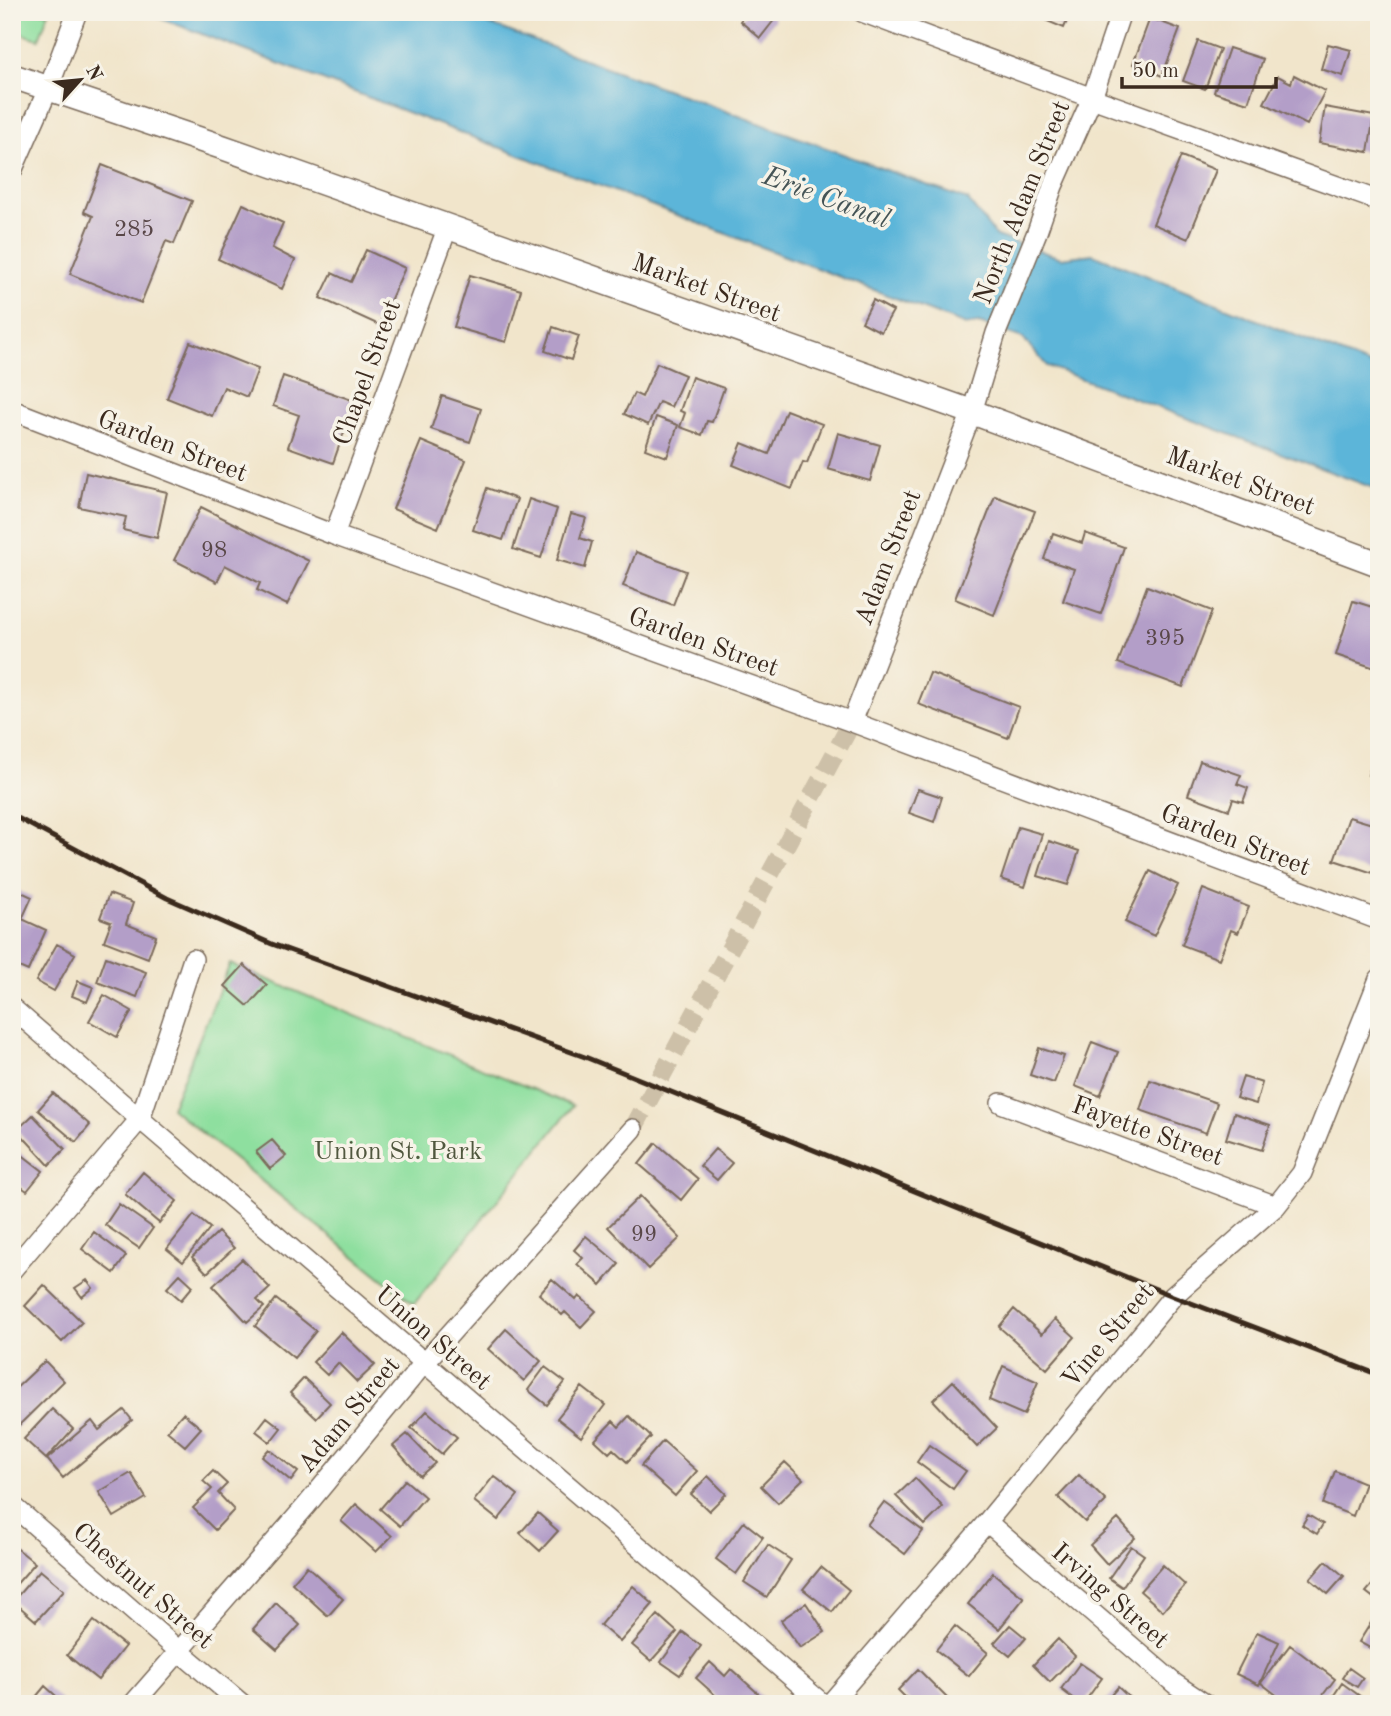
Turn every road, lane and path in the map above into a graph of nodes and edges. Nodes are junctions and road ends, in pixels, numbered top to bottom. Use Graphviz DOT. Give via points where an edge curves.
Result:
graph roads {
  1 [pos="77,12"];
  2 [pos="862,12"];
  3 [pos="1121,12"];
  4 [pos="12,76"];
  5 [pos="49,87"];
  6 [pos="1092,98"];
  7 [pos="12,171"];
  8 [pos="1379,201"];
  9 [pos="448,226"];
  10 [pos="12,411"];
  11 [pos="972,412"];
  12 [pos="334,535"];
  13 [pos="1379,564"];
  14 [pos="852,722"];
  15 [pos="1379,920"];
  16 [pos="193,959"];
  17 [pos="1379,979"];
  18 [pos="12,1008"];
  19 [pos="1001,1104"];
  20 [pos="140,1119"];
  21 [pos="633,1129"];
  22 [pos="1276,1206"];
  23 [pos="12,1270"];
  24 [pos="424,1363"];
  25 [pos="12,1505"];
  26 [pos="987,1522"];
  27 [pos="179,1651"];
  28 [pos="134,1704"];
  29 [pos="242,1704"];
  30 [pos="823,1704"];
  31 [pos="830,1704"];
  32 [pos="1205,1704"];
  1 -- 5 [label="street"];
  2 -- 6 [label="street"];
  3 -- 6 [label="street, North Adam Street"];
  4 -- 5 [label="street, Market Street"];
  5 -- 7 [label="street"];
  5 -- 9 [label="street, Market Street"];
  6 -- 8 [label="street"];
  6 -- 11 [label="street, North Adam Street" via="996,333"];
  9 -- 11 [label="street, Market Street"];
  9 -- 12 [label="street, Chapel Street"];
  10 -- 12 [label="street, Garden Street"];
  11 -- 13 [label="street, Market Street"];
  11 -- 14 [label="street, Adam Street"];
  12 -- 14 [label="street, Garden Street"];
  14 -- 15 [label="street, Garden Street"];
  16 -- 20 [label="street"];
  17 -- 22 [label="street, Vine Street" via="1302,1173"];
  18 -- 20 [label="street, Union Street"];
  19 -- 22 [label="street, Fayette Street"];
  20 -- 23 [label="street"];
  20 -- 24 [label="street, Union Street"];
  21 -- 24 [label="street, Adam Street"];
  22 -- 26 [label="street, Vine Street" via="1173,1296"];
  24 -- 27 [label="street, Adam Street"];
  24 -- 30 [label="street, Union Street"];
  25 -- 27 [label="street, Chestnut Street"];
  26 -- 31 [label="street, Vine Street"];
  26 -- 32 [label="street, Irving Street" via="1175,1684"];
  27 -- 28 [label="street, Adam Street"];
  27 -- 29 [label="street, Chestnut Street"];
}
